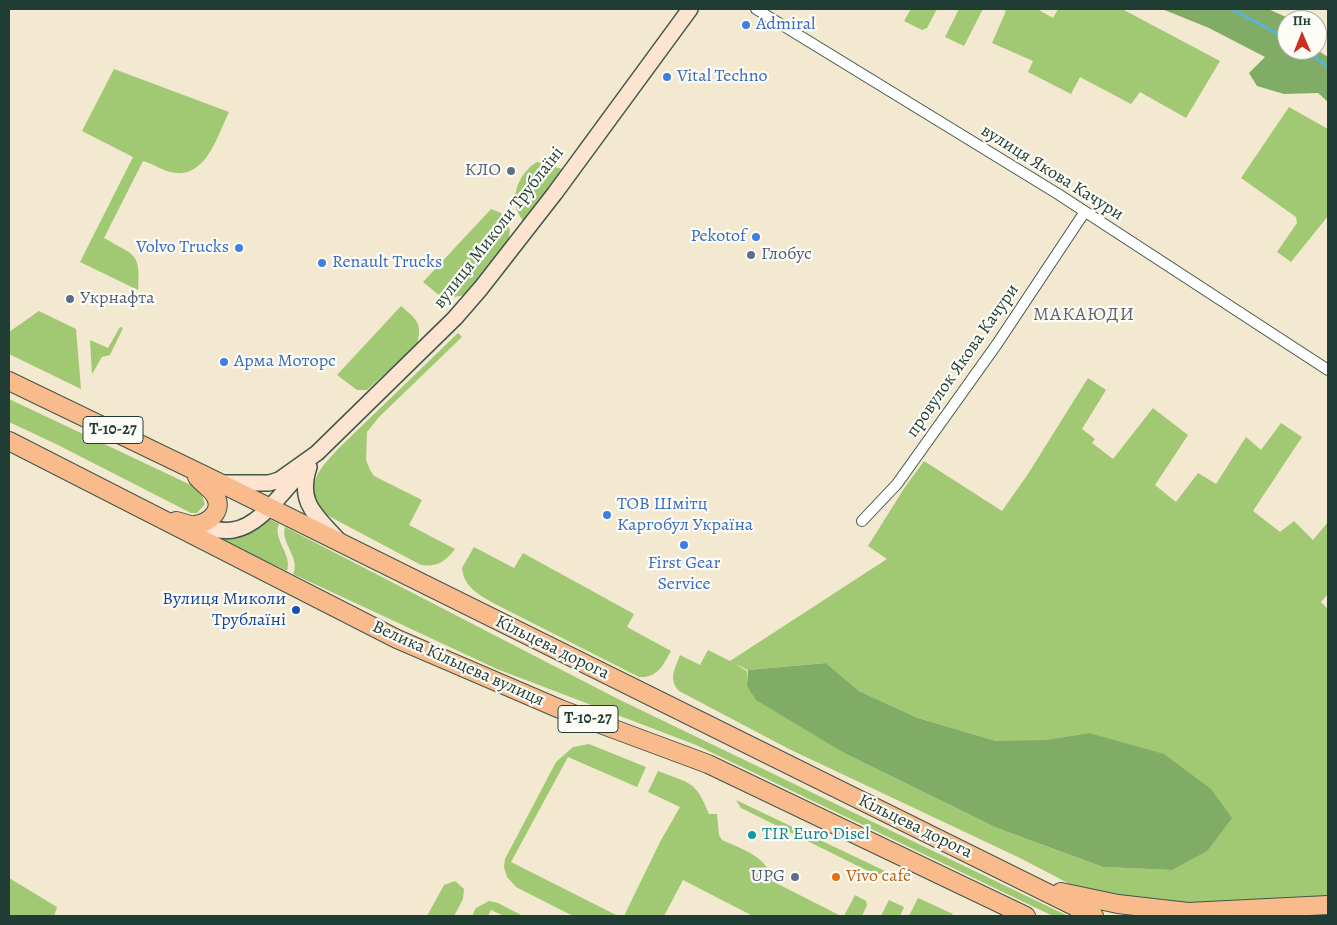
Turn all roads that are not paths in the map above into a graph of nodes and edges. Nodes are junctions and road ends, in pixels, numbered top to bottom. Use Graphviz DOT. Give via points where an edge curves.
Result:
graph roads {
  1 [pos="690,9"];
  2 [pos="756,9"];
  3 [pos="1084,213"];
  4 [pos="1328,370"];
  5 [pos="9,381"];
  6 [pos="9,441"];
  7 [pos="313,459"];
  8 [pos="184,465"];
  9 [pos="221,483"];
  10 [pos="268,506"];
  11 [pos="154,515"];
  12 [pos="862,521"];
  13 [pos="194,525"];
  14 [pos="340,542"];
  15 [pos="1037,888"];
  16 [pos="1328,905"];
  17 [pos="1328,912"];
  18 [pos="1026,916"];
  19 [pos="1094,916"];
  20 [pos="1303,916"];
  1 -- 7 [label="main road, вулиця Миколи Трублаїні" via="481,288"];
  2 -- 3 [label="street, вулиця Якова Качури"];
  3 -- 4 [label="street, вулиця Якова Качури"];
  3 -- 12 [label="street, провулок Якова Качури" via="997,344 897,484"];
  5 -- 8 [label="highway, Кільцева дорога / Т-10-27"];
  6 -- 11 [label="highway, Велика Кільцева вулиця / Т-10-27"];
  7 -- 9 [label="main road, вулиця Миколи Трублаїні" via="269,483"];
  7 -- 10 [label="main road"];
  7 -- 14 [label="main road" via="304,481 306,498 310,508"];
  8 -- 9 [label="highway, Кільцева дорога / Т-10-27"];
  8 -- 13 [label="highway" via="215,494 218,503 211,520"];
  9 -- 10 [label="highway, Кільцева дорога / Т-10-27"];
  10 -- 13 [label="main road" via="257,518 234,530"];
  10 -- 14 [label="highway, Кільцева дорога / Т-10-27"];
  11 -- 13 [label="highway"];
  11 -- 18 [label="highway, Велика Кільцева вулиця / Т-10-27" via="397,639 560,709 708,764"];
  14 -- 15 [label="highway, Кільцева дорога / Т-10-27"];
  15 -- 16 [label="highway" via="1118,904 1188,912"];
  15 -- 19 [label="highway, Кільцева дорога / Т-10-27"];
  17 -- 20 [label="highway"];
}
